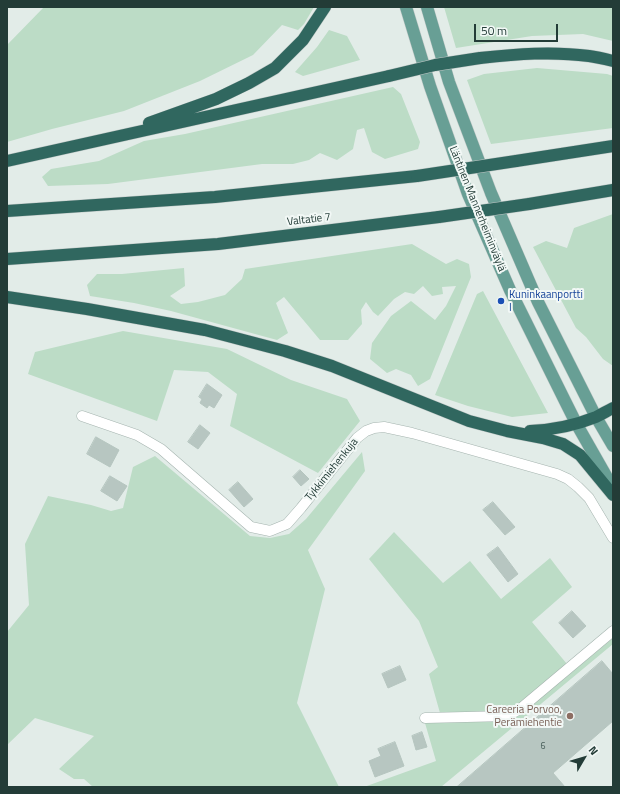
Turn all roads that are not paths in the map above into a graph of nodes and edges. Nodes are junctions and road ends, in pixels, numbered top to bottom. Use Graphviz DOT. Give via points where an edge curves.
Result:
graph roads {
  1 [pos="325,7"];
  2 [pos="406,7"];
  3 [pos="427,7"];
  4 [pos="613,61"];
  5 [pos="613,146"];
  6 [pos="70,148"];
  7 [pos="7,161"];
  8 [pos="613,190"];
  9 [pos="7,211"];
  10 [pos="7,259"];
  11 [pos="7,297"];
  12 [pos="613,408"];
  13 [pos="82,416"];
  14 [pos="596,417"];
  15 [pos="576,423"];
  16 [pos="507,431"];
  17 [pos="613,446"];
  18 [pos="613,488"];
  19 [pos="613,494"];
  20 [pos="613,538"];
  21 [pos="613,631"];
  22 [pos="425,718"];
  1 -- 6 [label="highway" via="303,40 290,54 275,68 249,84 184,111"];
  2 -- 15 [label="main road, Läntinen Mannerheiminväylä" via="430,86 468,194 510,290"];
  3 -- 14 [label="main road, Läntinen Mannerheiminväylä" via="449,82 491,193 538,302"];
  4 -- 6 [label="highway, bridge" via="553,53 516,54 435,65"];
  5 -- 9 [label="highway, bridge" via="417,176 215,197"];
  6 -- 7 [label="highway"];
  8 -- 10 [label="highway, Valtatie 7, bridge" via="439,217 218,244"];
  11 -- 16 [label="highway" via="206,330 270,347 332,366 469,421"];
  12 -- 14 [label="highway"];
  13 -- 20 [label="street, Tykkimiehenkuja" via="137,435 161,449 251,527 270,530 287,524 357,438 366,431 384,427 568,479 589,498"];
  14 -- 15 [label="highway"];
  14 -- 17 [label="main road, Läntinen Mannerheiminväylä"];
  15 -- 16 [label="highway" via="552,429"];
  15 -- 18 [label="main road, Läntinen Mannerheiminväylä"];
  16 -- 19 [label="highway" via="563,444 580,455"];
  21 -- 22 [label="street" via="507,716"];
}
